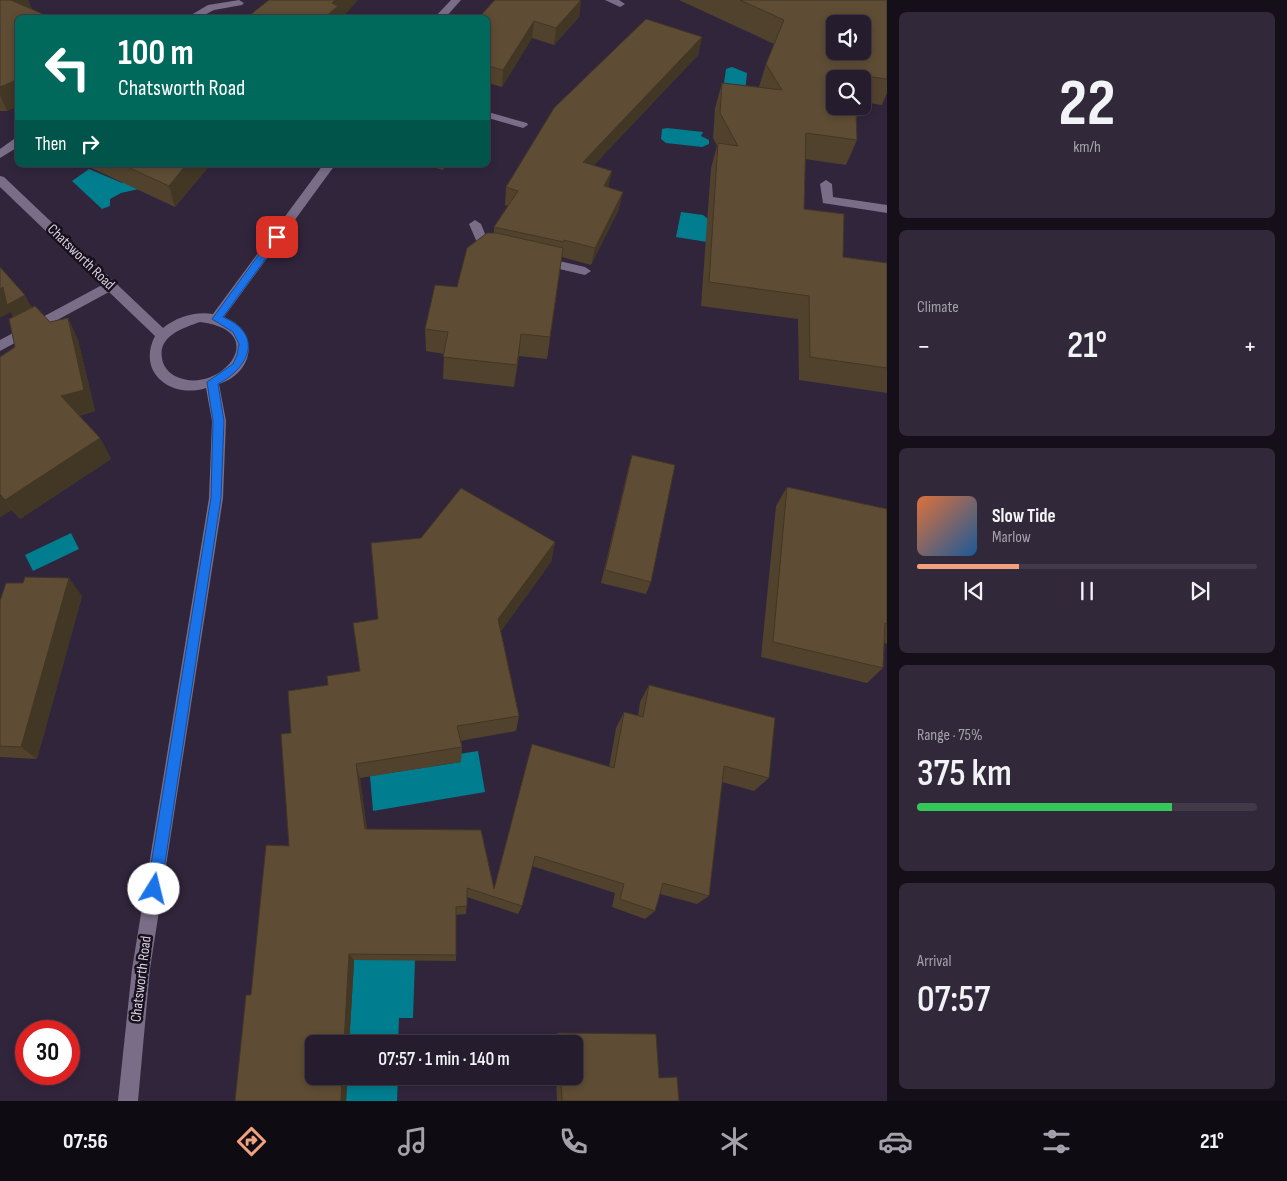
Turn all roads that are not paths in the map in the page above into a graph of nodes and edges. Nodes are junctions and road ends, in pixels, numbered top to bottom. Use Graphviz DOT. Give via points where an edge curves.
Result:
graph roads {
  1 [pos="456,0"];
  2 [pos="610,0"];
  3 [pos="239,4"];
  4 [pos="620,4"];
  5 [pos="196,15"];
  6 [pos="442,15"];
  7 [pos="490,116"];
  8 [pos="523,125"];
  9 [pos="15,144"];
  10 [pos="0,154"];
  11 [pos="328,167"];
  12 [pos="0,180"];
  13 [pos="826,184"];
  14 [pos="887,209"];
  15 [pos="475,224"];
  16 [pos="505,252"];
  17 [pos="532,258"];
  18 [pos="585,271"];
  19 [pos="111,285"];
  20 [pos="216,319"];
  21 [pos="162,335"];
  22 [pos="0,346"];
  23 [pos="212,382"];
  24 [pos="128,1101"];
  1 -- 6 [label="street"];
  2 -- 4 [label="street"];
  3 -- 5 [label="street" via="211,7"];
  7 -- 8 [label="street"];
  9 -- 10 [label="street"];
  11 -- 20 [label="street"];
  12 -- 19 [label="street, Chatsworth Road"];
  13 -- 14 [label="street" via="827,200"];
  15 -- 16 [label="street" via="486,251"];
  17 -- 18 [label="street"];
  19 -- 21 [label="street, Chatsworth Road"];
  19 -- 22 [label="street"];
  20 -- 21 [label="street" via="186,320"];
  20 -- 23 [label="street" via="237,330 244,344 236,366"];
  21 -- 23 [label="street" via="153,355 157,369 168,380 195,386"];
  23 -- 24 [label="street, Chatsworth Road" via="219,421 216,498 141,970"];
}
